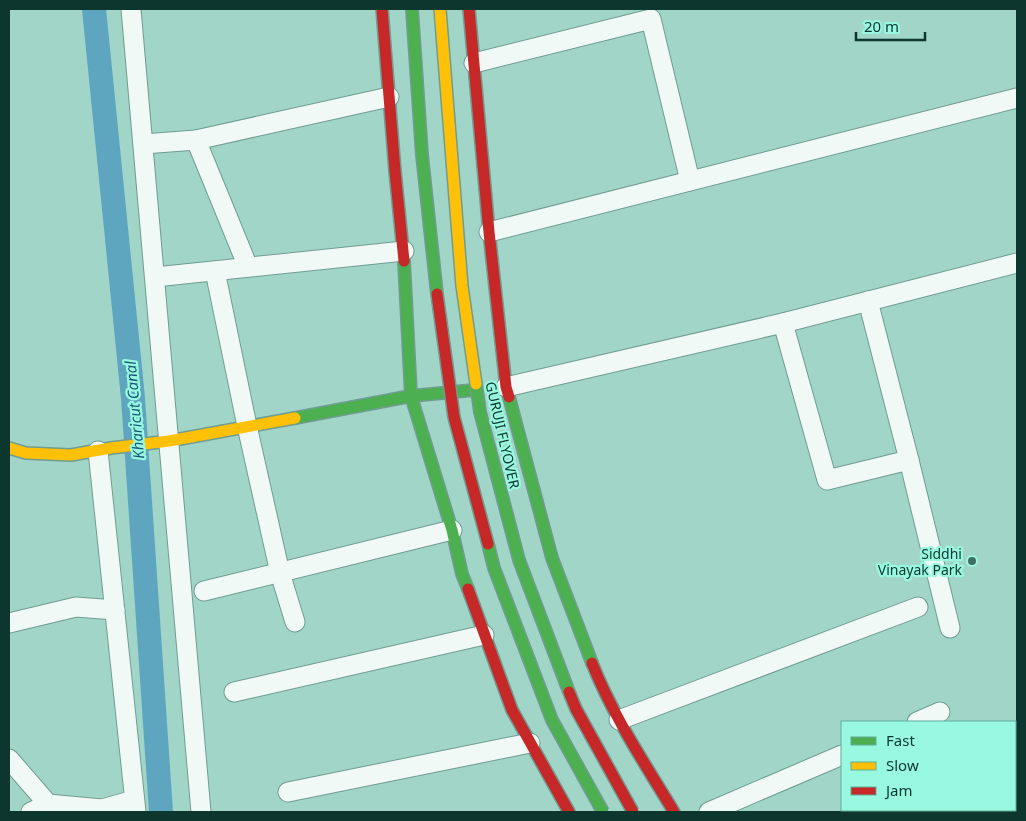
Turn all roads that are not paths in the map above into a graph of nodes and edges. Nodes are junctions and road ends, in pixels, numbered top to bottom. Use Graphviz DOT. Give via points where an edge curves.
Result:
graph roads {
  1 [pos="131,9"];
  2 [pos="382,9"];
  3 [pos="412,9"];
  4 [pos="440,9"];
  5 [pos="469,9"];
  6 [pos="474,63"];
  7 [pos="389,96"];
  8 [pos="1017,98"];
  9 [pos="196,140"];
  10 [pos="143,144"];
  11 [pos="690,181"];
  12 [pos="489,232"];
  13 [pos="404,251"];
  14 [pos="1017,263"];
  15 [pos="248,267"];
  16 [pos="215,271"];
  17 [pos="155,277"];
  18 [pos="868,301"];
  19 [pos="783,323"];
  20 [pos="497,388"];
  21 [pos="411,396"];
  22 [pos="247,426"];
  23 [pos="163,442"];
  24 [pos="9,448"];
  25 [pos="104,450"];
  26 [pos="909,460"];
  27 [pos="452,530"];
  28 [pos="280,573"];
  29 [pos="204,591"];
  30 [pos="918,607"];
  31 [pos="115,610"];
  32 [pos="295,622"];
  33 [pos="9,623"];
  34 [pos="950,628"];
  35 [pos="484,635"];
  36 [pos="234,692"];
  37 [pos="940,712"];
  38 [pos="619,720"];
  39 [pos="919,721"];
  40 [pos="530,743"];
  41 [pos="841,755"];
  42 [pos="9,759"];
  43 [pos="288,792"];
  44 [pos="48,804"];
  45 [pos="135,806"];
  46 [pos="31,812"];
  47 [pos="201,812"];
  48 [pos="569,812"];
  49 [pos="603,812"];
  50 [pos="633,812"];
  51 [pos="674,812"];
  52 [pos="709,812"];
  1 -- 10 [label="street"];
  2 -- 7 [label="street"];
  3 -- 49 [label="street, bridge" via="422,155 454,417 494,568 552,720"];
  4 -- 50 [label="street, GURUJI FLYOVER, bridge" via="462,286 480,412 519,560 576,709"];
  5 -- 6 [label="street"];
  6 -- 11 [label="street" via="651,19"];
  6 -- 12 [label="street"];
  7 -- 9 [label="street"];
  7 -- 13 [label="street"];
  8 -- 11 [label="street"];
  9 -- 10 [label="street"];
  9 -- 15 [label="street"];
  10 -- 17 [label="street"];
  11 -- 12 [label="street"];
  12 -- 20 [label="street"];
  13 -- 15 [label="street"];
  13 -- 21 [label="street"];
  14 -- 18 [label="street"];
  15 -- 16 [label="street"];
  16 -- 17 [label="street"];
  16 -- 22 [label="street"];
  17 -- 23 [label="street"];
  18 -- 19 [label="street"];
  18 -- 26 [label="street"];
  19 -- 20 [label="street"];
  19 -- 26 [label="street" via="827,480"];
  20 -- 21 [label="street"];
  20 -- 38 [label="street" via="552,558 602,688"];
  21 -- 22 [label="street"];
  21 -- 27 [label="street"];
  22 -- 23 [label="street"];
  22 -- 28 [label="street"];
  23 -- 25 [label="street"];
  23 -- 47 [label="street"];
  24 -- 25 [label="street" via="26,453 71,455"];
  25 -- 31 [label="street"];
  26 -- 34 [label="street"];
  27 -- 28 [label="street"];
  27 -- 35 [label="street" via="462,574"];
  28 -- 29 [label="street"];
  28 -- 32 [label="street"];
  30 -- 38 [label="street"];
  31 -- 33 [label="street" via="76,607"];
  31 -- 45 [label="street"];
  35 -- 36 [label="street"];
  35 -- 40 [label="street" via="512,710"];
  37 -- 39 [label="street"];
  38 -- 51 [label="street"];
  40 -- 43 [label="street"];
  40 -- 48 [label="street"];
  41 -- 52 [label="street"];
  42 -- 44 [label="street"];
  44 -- 45 [label="street" via="102,809"];
  44 -- 46 [label="street"];
}
